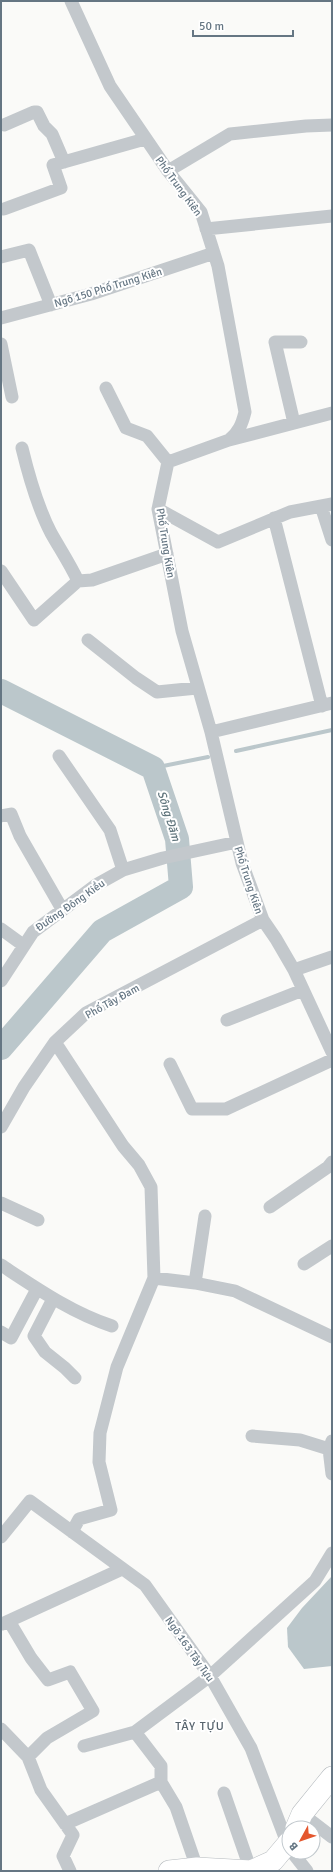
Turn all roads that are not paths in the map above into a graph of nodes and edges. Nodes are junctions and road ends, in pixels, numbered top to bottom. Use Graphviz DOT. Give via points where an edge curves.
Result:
graph roads {
  1 [pos="70,1"];
  2 [pos="4,125"];
  3 [pos="332,125"];
  4 [pos="145,139"];
  5 [pos="64,162"];
  6 [pos="168,171"];
  7 [pos="4,209"];
  8 [pos="332,216"];
  9 [pos="206,229"];
  10 [pos="214,253"];
  11 [pos="1,257"];
  12 [pos="50,305"];
  13 [pos="1,318"];
  14 [pos="300,342"];
  15 [pos="1,344"];
  16 [pos="106,388"];
  17 [pos="12,397"];
  18 [pos="332,413"];
  19 [pos="294,423"];
  20 [pos="229,440"];
  21 [pos="22,448"];
  22 [pos="168,462"];
  23 [pos="327,505"];
  24 [pos="158,509"];
  25 [pos="274,518"];
  26 [pos="332,540"];
  27 [pos="167,554"];
  28 [pos="1,571"];
  29 [pos="78,581"];
  30 [pos="88,640"];
  31 [pos="197,688"];
  32 [pos="327,704"];
  33 [pos="211,735"];
  34 [pos="59,756"];
  35 [pos="1,816"];
  36 [pos="237,842"];
  37 [pos="123,870"];
  38 [pos="62,909"];
  39 [pos="263,920"];
  40 [pos="1,929"];
  41 [pos="23,945"];
  42 [pos="332,957"];
  43 [pos="294,970"];
  44 [pos="1,981"];
  45 [pos="303,990"];
  46 [pos="227,1020"];
  47 [pos="55,1042"];
  48 [pos="332,1052"];
  49 [pos="332,1060"];
  50 [pos="170,1064"];
  51 [pos="1,1127"];
  52 [pos="332,1162"];
  53 [pos="1,1203"];
  54 [pos="270,1207"];
  55 [pos="205,1216"];
  56 [pos="38,1220"];
  57 [pos="332,1246"];
  58 [pos="304,1264"];
  59 [pos="1,1265"];
  60 [pos="154,1278"];
  61 [pos="195,1283"];
  62 [pos="37,1289"];
  63 [pos="53,1299"];
  64 [pos="112,1326"];
  65 [pos="1,1332"];
  66 [pos="332,1337"];
  67 [pos="75,1378"];
  68 [pos="252,1436"];
  69 [pos="330,1445"];
  70 [pos="332,1474"];
  71 [pos="72,1532"];
  72 [pos="1,1537"];
  73 [pos="332,1553"];
  74 [pos="122,1569"];
  75 [pos="5,1623"];
  76 [pos="210,1676"];
  77 [pos="1,1729"];
  78 [pos="135,1732"];
  79 [pos="84,1746"];
  80 [pos="28,1757"];
  81 [pos="332,1777"];
  82 [pos="161,1782"];
  83 [pos="224,1794"];
  84 [pos="285,1820"];
  85 [pos="305,1820"];
  86 [pos="65,1824"];
  87 [pos="321,1837"];
  88 [pos="332,1837"];
  89 [pos="281,1852"];
  90 [pos="302,1860"];
  91 [pos="197,1868"];
  92 [pos="70,1871"];
  93 [pos="169,1871"];
  94 [pos="251,1871"];
  95 [pos="307,1871"];
  1 -- 4 [label="street, Phố Trung Kiên" via="110,86"];
  2 -- 5 [label="street" via="37,112 44,126 52,134"];
  3 -- 6 [label="street" via="230,134"];
  4 -- 5 [label="street"];
  4 -- 6 [label="street, Phố Trung Kiên"];
  5 -- 7 [label="street" via="53,165 61,188"];
  6 -- 9 [label="street, Phố Trung Kiên" via="201,212"];
  8 -- 9 [label="street"];
  9 -- 10 [label="street, Phố Trung Kiên"];
  10 -- 12 [label="street, Ngõ 150 Phố Trung Kiên"];
  10 -- 20 [label="street, Phố Trung Kiên" via="245,412 237,434"];
  11 -- 12 [label="street" via="29,250"];
  12 -- 13 [label="street, Ngõ 150 Phố Trung Kiên"];
  14 -- 19 [label="street" via="275,342"];
  15 -- 17 [label="street"];
  16 -- 22 [label="street" via="126,428 147,436"];
  18 -- 19 [label="street"];
  19 -- 20 [label="street"];
  20 -- 22 [label="street"];
  21 -- 29 [label="street" via="36,498 50,532"];
  22 -- 24 [label="street, Phố Trung Kiên"];
  23 -- 25 [label="street" via="290,512"];
  23 -- 26 [label="street"];
  24 -- 25 [label="street" via="218,542"];
  24 -- 27 [label="street, Phố Trung Kiên"];
  25 -- 32 [label="street"];
  27 -- 29 [label="street" via="92,580"];
  27 -- 31 [label="street, Phố Trung Kiên" via="182,631"];
  28 -- 29 [label="street" via="34,620"];
  30 -- 31 [label="street" via="157,692"];
  31 -- 33 [label="street, Phố Trung Kiên"];
  32 -- 33 [label="street"];
  33 -- 36 [label="street, Phố Trung Kiên"];
  34 -- 37 [label="street" via="110,830"];
  35 -- 38 [label="street" via="11,814 20,836"];
  36 -- 37 [label="street, Đường Đông Kiều" via="163,858"];
  36 -- 39 [label="street, Phố Trung Kiên"];
  37 -- 38 [label="street, Đường Đông Kiều"];
  38 -- 41 [label="street, Đường Đông Kiều" via="33,932"];
  39 -- 43 [label="street, Phố Trung Kiên"];
  39 -- 47 [label="street, Phố Tây Đam" via="86,1014"];
  40 -- 41 [label="street"];
  41 -- 44 [label="street, Đường Đông Kiều"];
  42 -- 43 [label="street"];
  43 -- 45 [label="street, Phố Trung Kiên"];
  45 -- 46 [label="street"];
  45 -- 48 [label="street, Phố Trung Kiên"];
  47 -- 51 [label="street, Phố Tây Đam" via="24,1087"];
  47 -- 60 [label="street" via="123,1146 139,1165 151,1187"];
  49 -- 50 [label="street" via="226,1109 201,1110 192,1109"];
  52 -- 54 [label="street"];
  53 -- 56 [label="street"];
  55 -- 61 [label="street"];
  57 -- 58 [label="street"];
  59 -- 62 [label="street"];
  60 -- 61 [label="street"];
  60 -- 71 [label="street" via="117,1367 100,1433 100,1462 111,1510 79,1519"];
  61 -- 66 [label="street" via="234,1291"];
  62 -- 63 [label="street"];
  62 -- 65 [label="street" via="11,1338"];
  63 -- 64 [label="street" via="96,1321"];
  63 -- 67 [label="street" via="34,1336 45,1352"];
  68 -- 69 [label="street"];
  69 -- 70 [label="street"];
  71 -- 72 [label="street, Ngõ 163 Tây Tựu" via="30,1502"];
  71 -- 74 [label="street, Ngõ 163 Tây Tựu"];
  73 -- 76 [label="street" via="315,1581"];
  74 -- 75 [label="street"];
  74 -- 76 [label="street, Ngõ 163 Tây Tựu" via="144,1585"];
  75 -- 80 [label="street" via="48,1680 70,1672 93,1711 46,1738"];
  76 -- 78 [label="street"];
  76 -- 84 [label="street, Ngõ 163 Tây Tựu" via="251,1748"];
  77 -- 80 [label="street"];
  78 -- 79 [label="street"];
  78 -- 82 [label="street" via="161,1766"];
  80 -- 86 [label="street" via="40,1790"];
  81 -- 85 [label="main road"];
  82 -- 86 [label="street"];
  82 -- 91 [label="street" via="176,1807"];
  83 -- 94 [label="street"];
  86 -- 92 [label="street" via="73,1835 63,1856"];
  87 -- 88 [label="street"];
  89 -- 94 [label="main road" via="273,1861"];
  90 -- 95 [label="street"];
  91 -- 93 [label="main road"];
  91 -- 94 [label="main road"];
}
